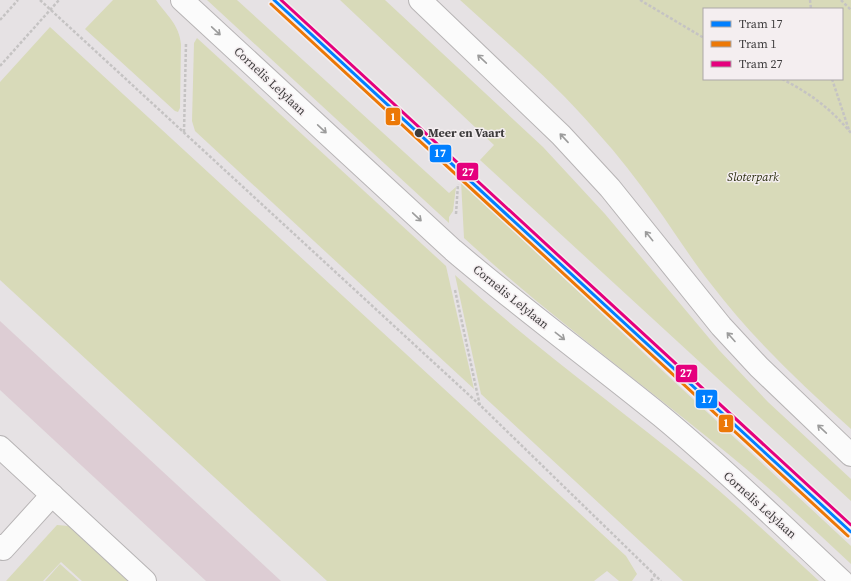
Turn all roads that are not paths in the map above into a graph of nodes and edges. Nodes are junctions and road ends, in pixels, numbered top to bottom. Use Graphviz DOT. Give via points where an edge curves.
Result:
graph roads {
  1 [pos="420,0"];
  2 [pos="185,2"];
  3 [pos="0,447"];
  4 [pos="851,455"];
  5 [pos="52,495"];
  6 [pos="0,546"];
  7 [pos="145,581"];
  8 [pos="842,581"];
  4 -- 1 [label="main road, one-way" via="759,368 721,326 610,188 562,135"];
  2 -- 8 [label="main road, Cornelis Lelylaan, one-way" via="453,250 662,417"];
  3 -- 5 [label="main road"];
  5 -- 6 [label="main road" via="4,549"];
  5 -- 7 [label="main road"];
}
